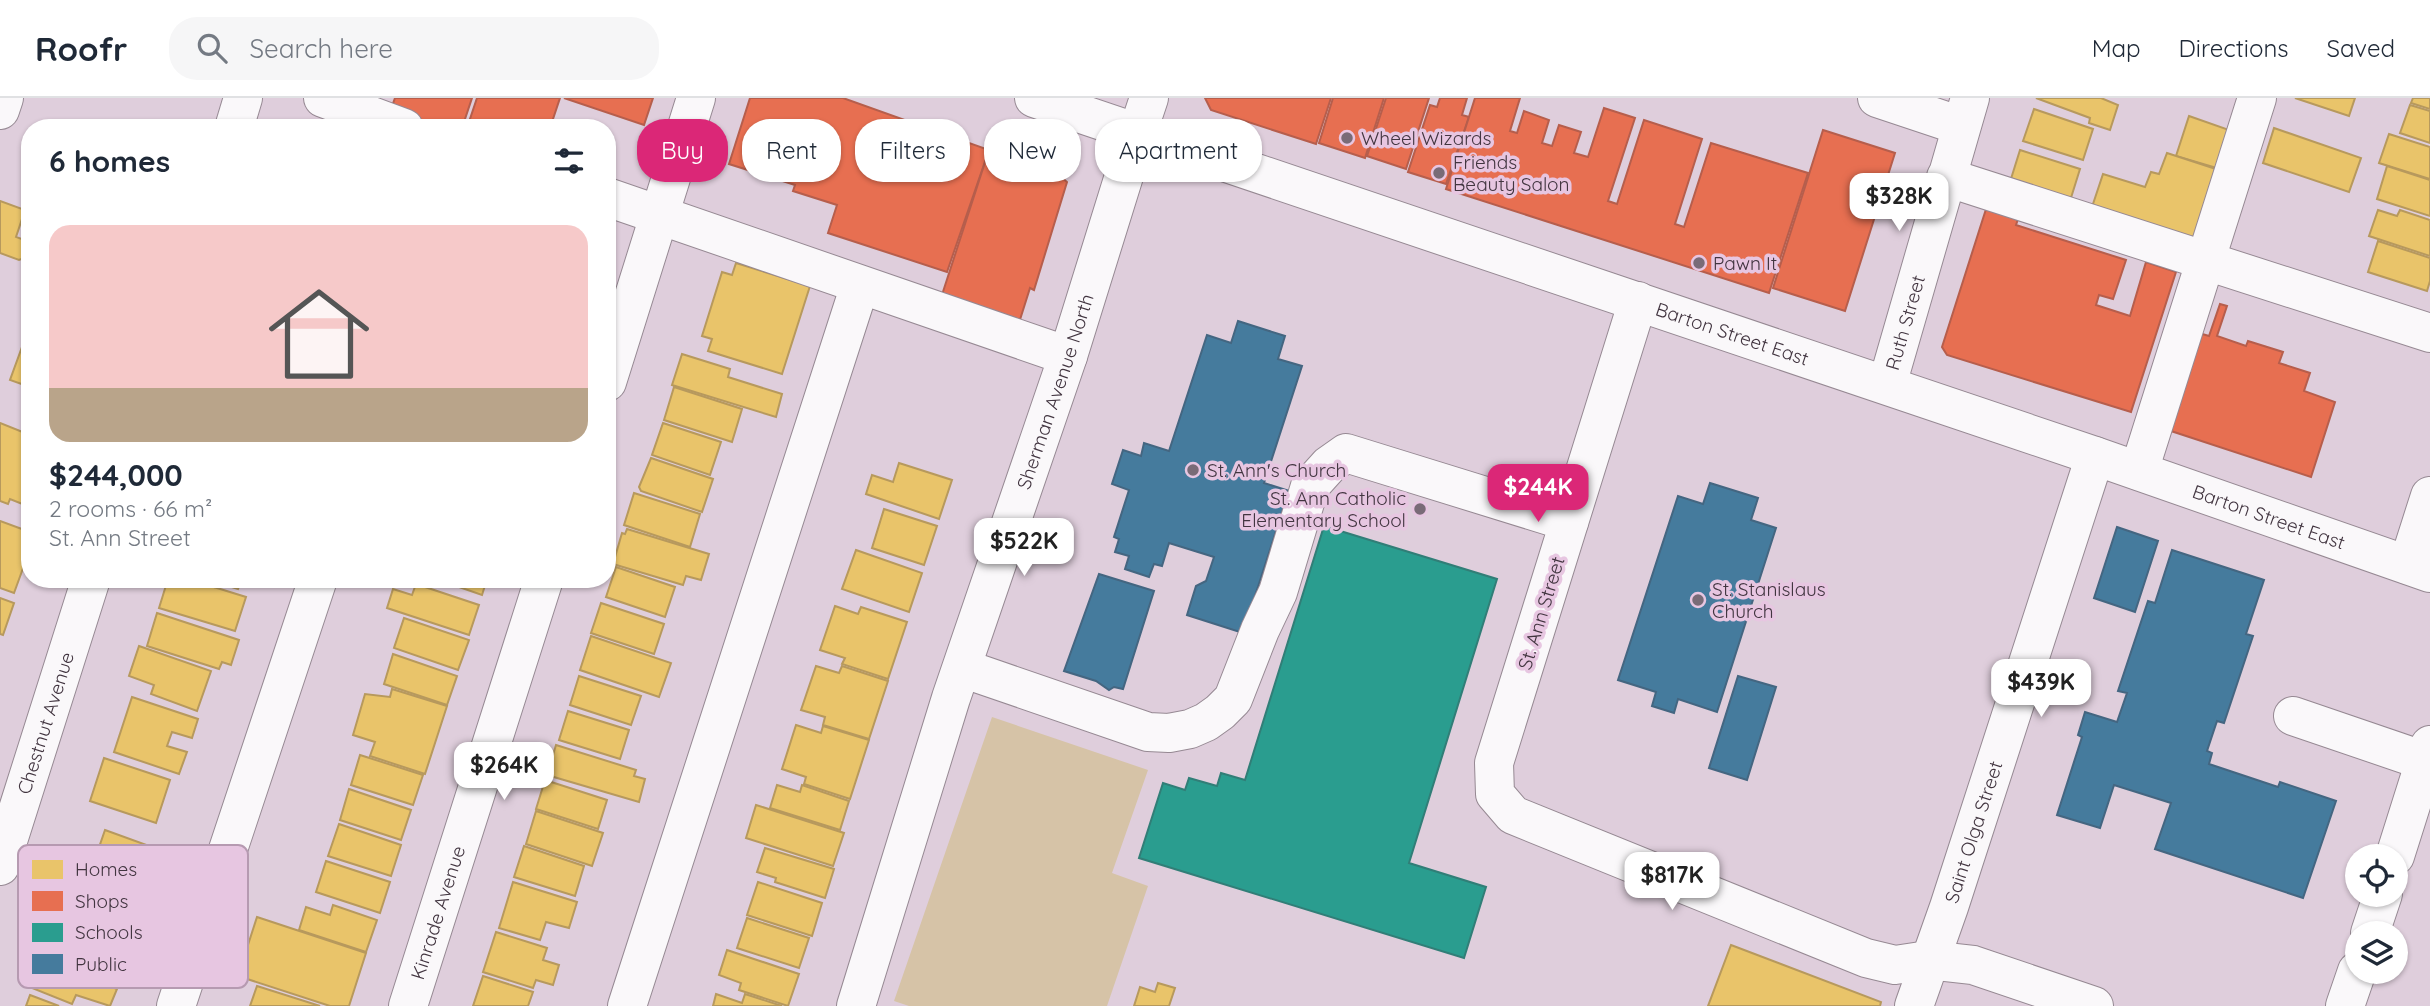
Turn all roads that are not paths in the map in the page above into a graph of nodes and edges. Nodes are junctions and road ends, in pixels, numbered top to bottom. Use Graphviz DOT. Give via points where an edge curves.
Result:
graph roads {
  1 [pos="4,98"];
  2 [pos="243,98"];
  3 [pos="323,98"];
  4 [pos="696,98"];
  5 [pos="1034,98"];
  6 [pos="1149,98"];
  7 [pos="1877,98"];
  8 [pos="2258,98"];
  9 [pos="0,110"];
  10 [pos="1965,112"];
  11 [pos="237,119"];
  12 [pos="380,119"];
  13 [pos="1095,119"];
  14 [pos="1142,119"];
  15 [pos="1262,176"];
  16 [pos="1946,177"];
  17 [pos="1122,182"];
  18 [pos="616,200"];
  19 [pos="660,215"];
  20 [pos="2207,261"];
  21 [pos="860,285"];
  22 [pos="1638,301"];
  23 [pos="2430,333"];
  24 [pos="616,354"];
  25 [pos="1068,356"];
  26 [pos="1887,386"];
  27 [pos="2095,456"];
  28 [pos="2139,471"];
  29 [pos="2430,496"];
  30 [pos="1569,522"];
  31 [pos="2419,569"];
  32 [pos="88,588"];
  33 [pos="315,588"];
  34 [pos="541,588"];
  35 [pos="962,668"];
  36 [pos="2293,716"];
  37 [pos="2428,753"];
  38 [pos="2410,838"];
  39 [pos="230,845"];
  40 [pos="0,866"];
  41 [pos="1928,960"];
  42 [pos="2353,984"];
  43 [pos="182,988"];
  44 [pos="176,1006"];
  45 [pos="408,1006"];
  46 [pos="627,1006"];
  47 [pos="856,1006"];
  48 [pos="1914,1006"];
  49 [pos="2094,1006"];
  50 [pos="2346,1006"];
  1 -- 9 [label="street"];
  2 -- 11 [label="street"];
  3 -- 12 [label="street"];
  4 -- 19 [label="street"];
  5 -- 13 [label="street, Barton Street East"];
  6 -- 14 [label="street, Sherman Avenue North"];
  7 -- 10 [label="street"];
  8 -- 20 [label="street"];
  10 -- 16 [label="street, Ruth Street"];
  15 -- 22 [label="street, Barton Street East"];
  16 -- 20 [label="street"];
  16 -- 26 [label="street, Ruth Street"];
  17 -- 25 [label="street, Sherman Avenue North"];
  18 -- 19 [label="street"];
  19 -- 21 [label="street"];
  19 -- 24 [label="street"];
  20 -- 23 [label="street"];
  20 -- 28 [label="street"];
  21 -- 25 [label="street"];
  21 -- 46 [label="street"];
  22 -- 26 [label="street, Barton Street East"];
  22 -- 30 [label="street, St. Ann Street"];
  25 -- 35 [label="street, Sherman Avenue North"];
  26 -- 27 [label="street, Barton Street East"];
  27 -- 28 [label="street, Barton Street East"];
  27 -- 41 [label="street, Saint Olga Street"];
  28 -- 31 [label="street, Barton Street East"];
  29 -- 31 [label="street"];
  30 -- 35 [label="street" via="1346,453 1310,486 1279,592 1233,699 1206,722 1169,733 1148,732"];
  30 -- 41 [label="street, St. Ann Street" via="1494,764 1495,794 1513,815 1866,958 1895,965"];
  32 -- 40 [label="street, Chestnut Avenue"];
  33 -- 39 [label="street"];
  34 -- 45 [label="street, Kinrade Avenue"];
  35 -- 47 [label="street, Sherman Avenue North"];
  36 -- 37 [label="street"];
  37 -- 38 [label="street"];
  41 -- 48 [label="street, Saint Olga Street"];
  41 -- 49 [label="street" via="1973,965"];
  42 -- 50 [label="street"];
  43 -- 44 [label="street"];
}
